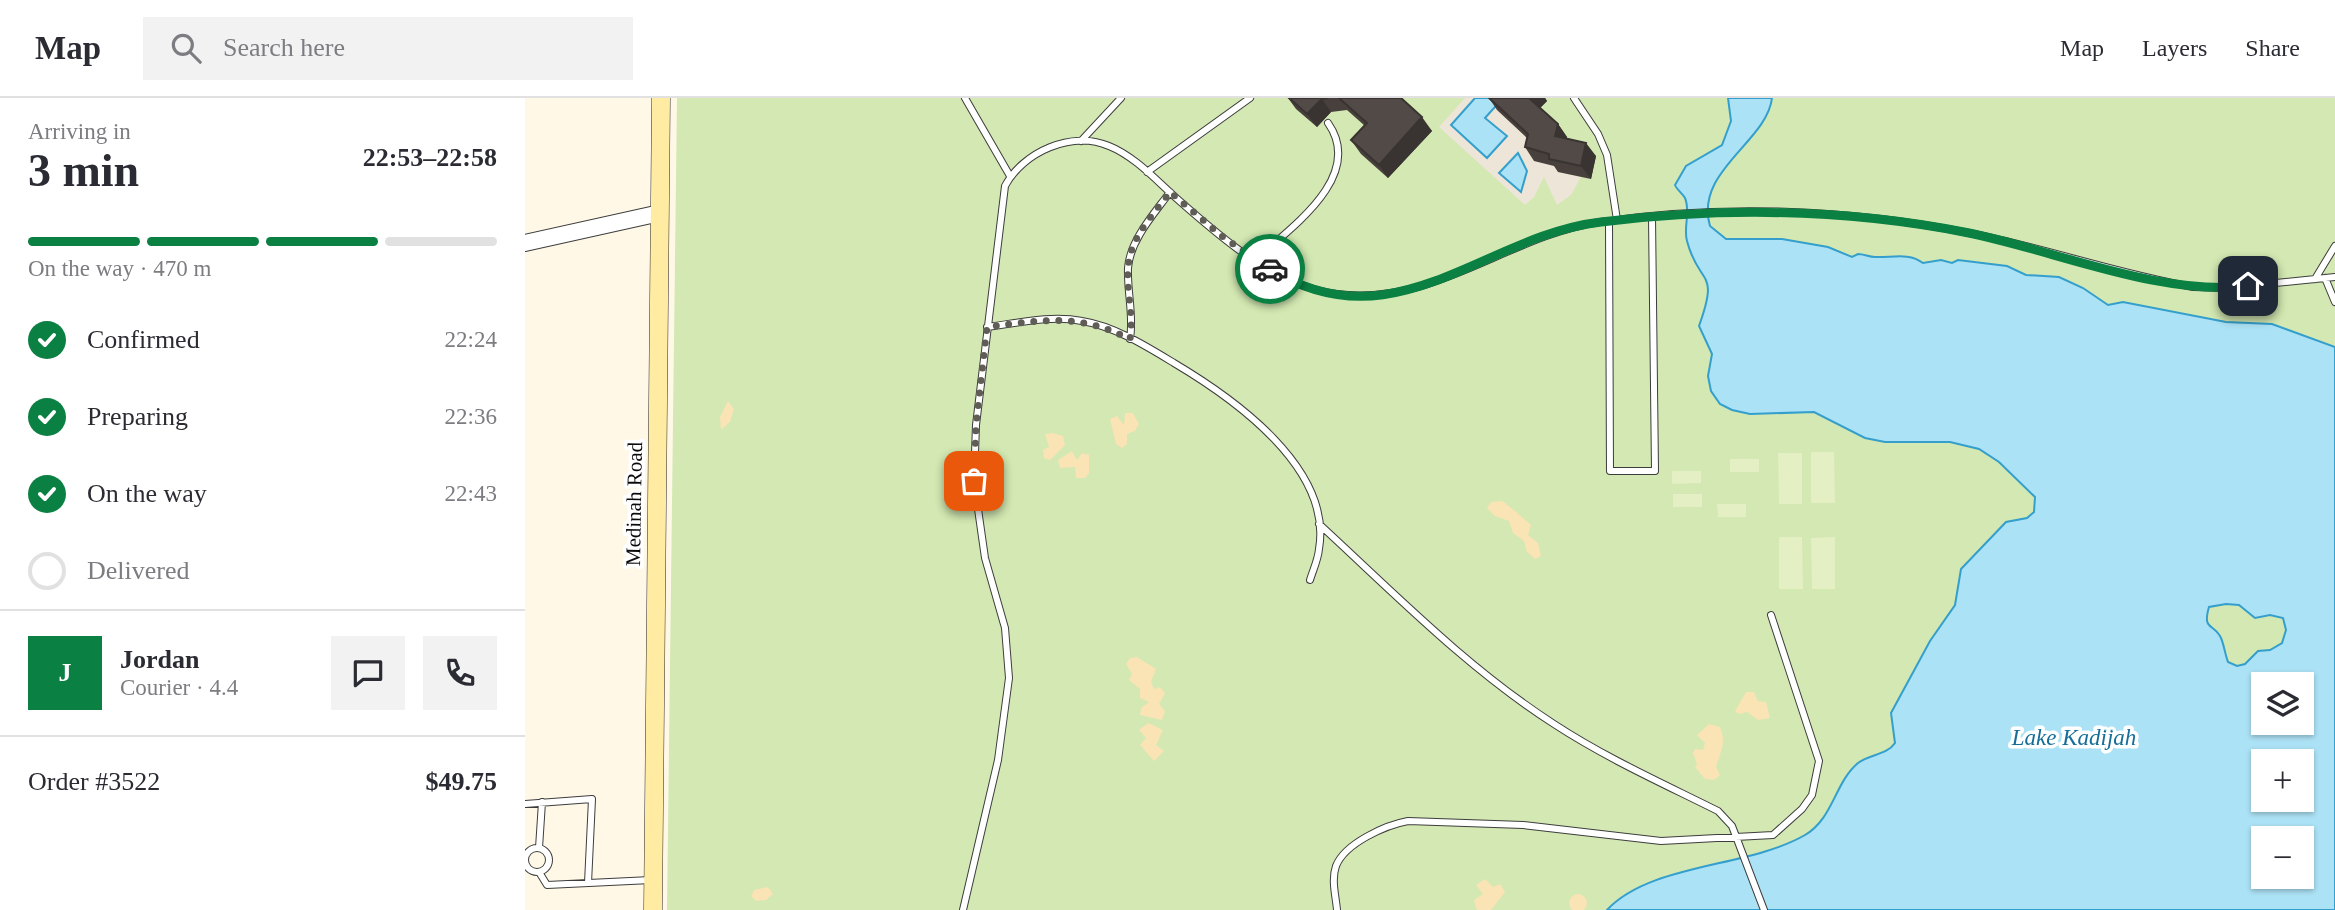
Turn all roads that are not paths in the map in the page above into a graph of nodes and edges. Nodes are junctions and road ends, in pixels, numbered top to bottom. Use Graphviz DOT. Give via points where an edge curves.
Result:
graph roads {
  1 [pos="661,98"];
  2 [pos="965,98"];
  3 [pos="1121,98"];
  4 [pos="1250,98"];
  5 [pos="1574,98"];
  6 [pos="1328,123"];
  7 [pos="1081,141"];
  8 [pos="1147,172"];
  9 [pos="1010,176"];
  10 [pos="1170,192"];
  11 [pos="660,214"];
  12 [pos="1652,217"];
  13 [pos="1613,220"];
  14 [pos="525,243"];
  15 [pos="2335,246"];
  16 [pos="1255,260"];
  17 [pos="2335,277"];
  18 [pos="2325,278"];
  19 [pos="2315,279"];
  20 [pos="2335,302"];
  21 [pos="987,327"];
  22 [pos="1130,339"];
  23 [pos="1319,524"];
  24 [pos="1310,580"];
  25 [pos="1771,615"];
  26 [pos="542,802"];
  27 [pos="525,804"];
  28 [pos="1736,838"];
  29 [pos="540,848"];
  30 [pos="540,872"];
  31 [pos="653,880"];
  32 [pos="588,883"];
  33 [pos="653,910"];
  34 [pos="963,910"];
  35 [pos="1337,910"];
  36 [pos="1763,910"];
  1 -- 11 [label="main road, Medinah Road"];
  2 -- 9 [label="lane"];
  3 -- 7 [label="lane"];
  4 -- 8 [label="lane"];
  5 -- 13 [label="lane" via="1607,155"];
  6 -- 16 [label="lane" via="1335,136 1332,181 1320,199"];
  7 -- 8 [label="lane" via="1109,146"];
  7 -- 9 [label="lane" via="1047,149"];
  8 -- 10 [label="lane"];
  9 -- 21 [label="lane" via="1002,197"];
  10 -- 16 [label="lane"];
  10 -- 22 [label="lane" via="1131,251"];
  11 -- 14 [label="street"];
  11 -- 31 [label="main road, Medinah Road"];
  12 -- 13 [label="lane"];
  12 -- 13 [label="lane" via="1655,471 1610,471"];
  12 -- 19 [label="lane" via="1800,213 1916,223 2193,287 2225,289"];
  13 -- 16 [label="lane" via="1562,232 1437,282 1384,294 1319,291 1282,277"];
  15 -- 19 [label="lane"];
  17 -- 18 [label="lane"];
  18 -- 19 [label="lane"];
  18 -- 20 [label="lane"];
  21 -- 22 [label="lane" via="1081,320"];
  21 -- 34 [label="lane" via="974,481 985,558 1005,628 1009,678 998,760"];
  22 -- 23 [label="lane" via="1242,407 1298,471 1312,496"];
  23 -- 24 [label="lane" via="1320,548"];
  23 -- 28 [label="lane" via="1461,654 1551,722 1606,756 1718,811"];
  25 -- 28 [label="lane" via="1819,761 1818,778 1802,809 1773,835"];
  26 -- 27 [label="lane"];
  26 -- 29 [label="lane"];
  26 -- 32 [label="lane" via="592,799"];
  28 -- 35 [label="lane" via="1661,841 1523,825 1395,823 1348,850 1336,866"];
  28 -- 36 [label="lane"];
  29 -- 30 [label="lane" via="549,863"];
  29 -- 30 [label="lane" via="530,850 525,858 530,870"];
  30 -- 32 [label="lane" via="547,885"];
  31 -- 32 [label="lane"];
  31 -- 33 [label="main road, Medinah Road"];
}
